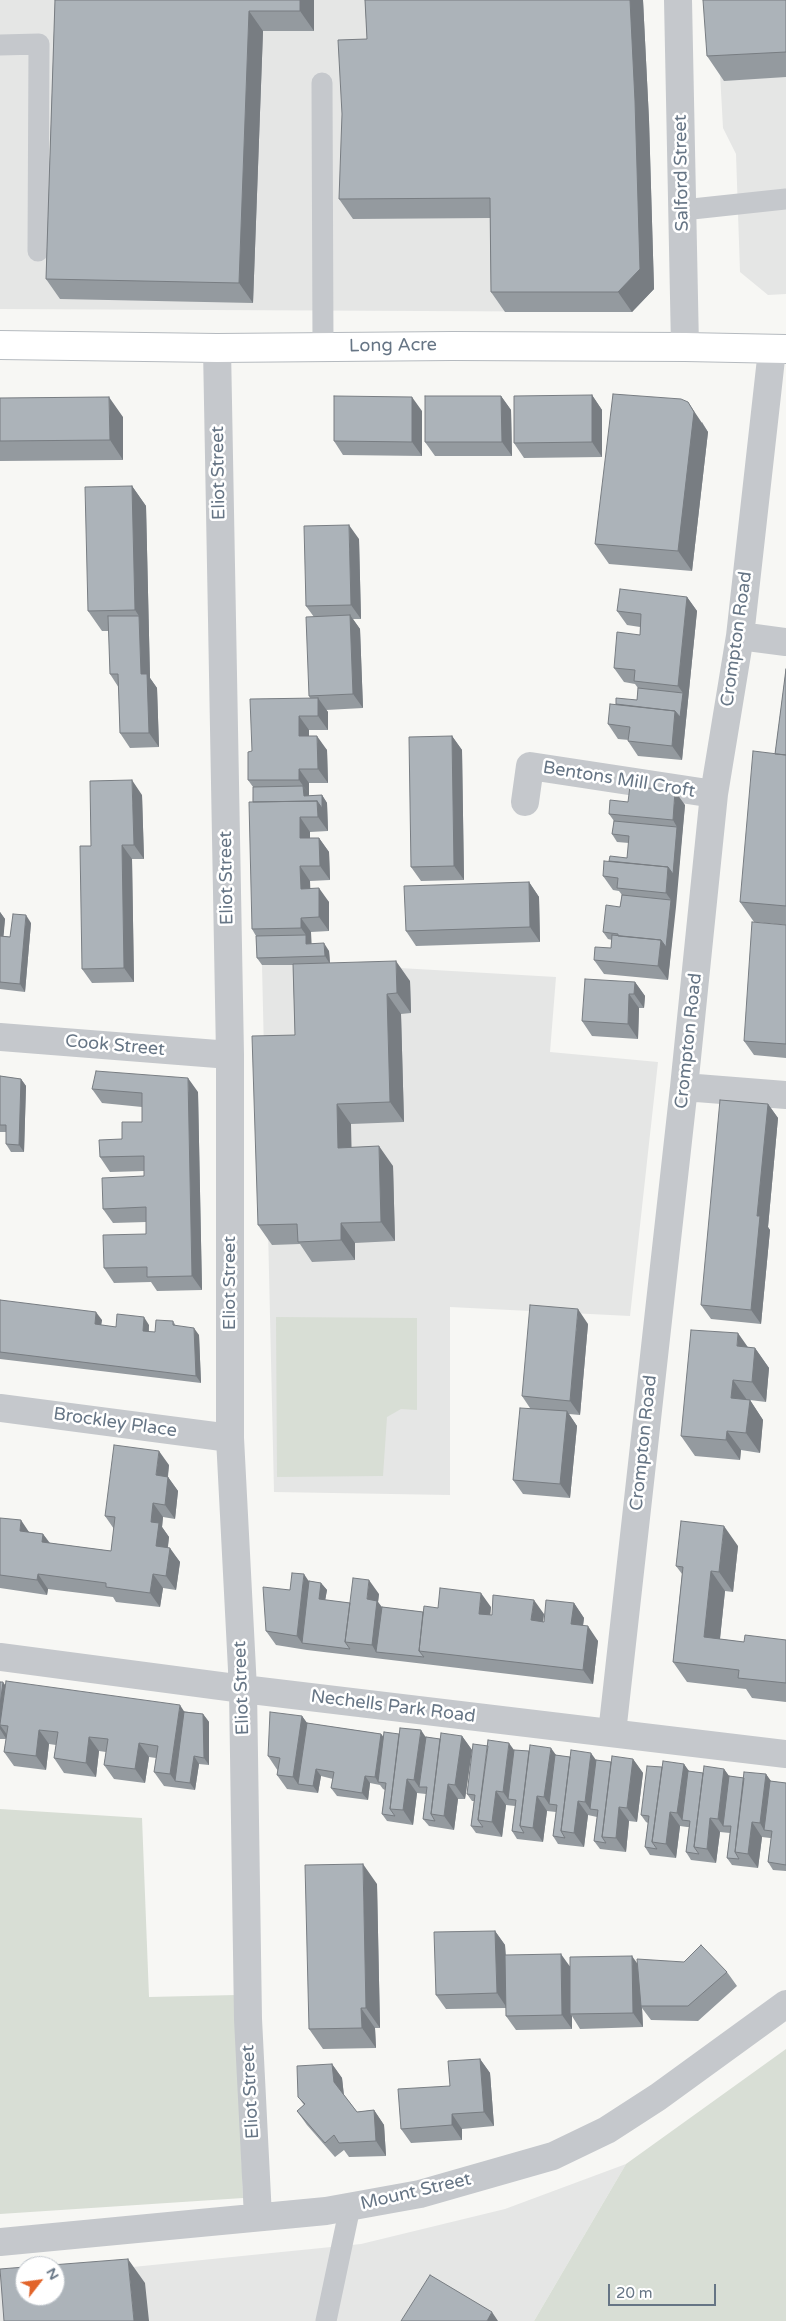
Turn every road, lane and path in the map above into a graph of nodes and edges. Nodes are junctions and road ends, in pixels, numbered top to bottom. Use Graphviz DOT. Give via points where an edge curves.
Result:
graph roads {
  1 [pos="678,0"];
  2 [pos="0,45"];
  3 [pos="322,83"];
  4 [pos="786,199"];
  5 [pos="683,210"];
  6 [pos="38,251"];
  7 [pos="0,345"];
  8 [pos="685,346"];
  9 [pos="323,347"];
  10 [pos="217,348"];
  11 [pos="779,350"];
  12 [pos="740,636"];
  13 [pos="786,642"];
  14 [pos="714,794"];
  15 [pos="525,802"];
  16 [pos="0,1037"];
  17 [pos="230,1055"];
  18 [pos="684,1087"];
  19 [pos="786,1095"];
  20 [pos="0,1408"];
  21 [pos="230,1438"];
  22 [pos="0,1656"];
  23 [pos="244,1689"];
  24 [pos="612,1733"];
  25 [pos="786,1754"];
  26 [pos="786,2004"];
  27 [pos="350,2207"];
  28 [pos="258,2217"];
  29 [pos="0,2242"];
  30 [pos="326,2321"];
  1 -- 5 [label="street, Salford Street"];
  2 -- 6 [label="lane" via="39,44"];
  3 -- 9 [label="lane"];
  4 -- 5 [label="lane"];
  5 -- 8 [label="street, Salford Street"];
  7 -- 10 [label="street, Long Acre"];
  8 -- 9 [label="street, Long Acre"];
  8 -- 11 [label="street, Long Acre"];
  9 -- 10 [label="street, Long Acre"];
  10 -- 17 [label="street, Eliot Street"];
  11 -- 12 [label="street, Crompton Road"];
  12 -- 13 [label="street"];
  12 -- 14 [label="street, Crompton Road"];
  14 -- 15 [label="street, Bentons Mill Croft" via="530,766"];
  14 -- 18 [label="street, Crompton Road"];
  16 -- 17 [label="street, Cook Street"];
  17 -- 21 [label="street, Eliot Street"];
  18 -- 19 [label="street"];
  18 -- 24 [label="street, Crompton Road"];
  20 -- 21 [label="street, Brockley Place"];
  21 -- 23 [label="street, Eliot Street"];
  22 -- 23 [label="street, Nechells Park Road"];
  23 -- 24 [label="street, Nechells Park Road"];
  23 -- 28 [label="street, Eliot Street" via="248,2019"];
  24 -- 25 [label="street, Nechells Park Road"];
  26 -- 27 [label="street, Mount Street" via="658,2097 607,2130 553,2156 420,2194"];
  27 -- 28 [label="street, Mount Street"];
  27 -- 30 [label="lane"];
  28 -- 29 [label="street, Mount Street"];
}
